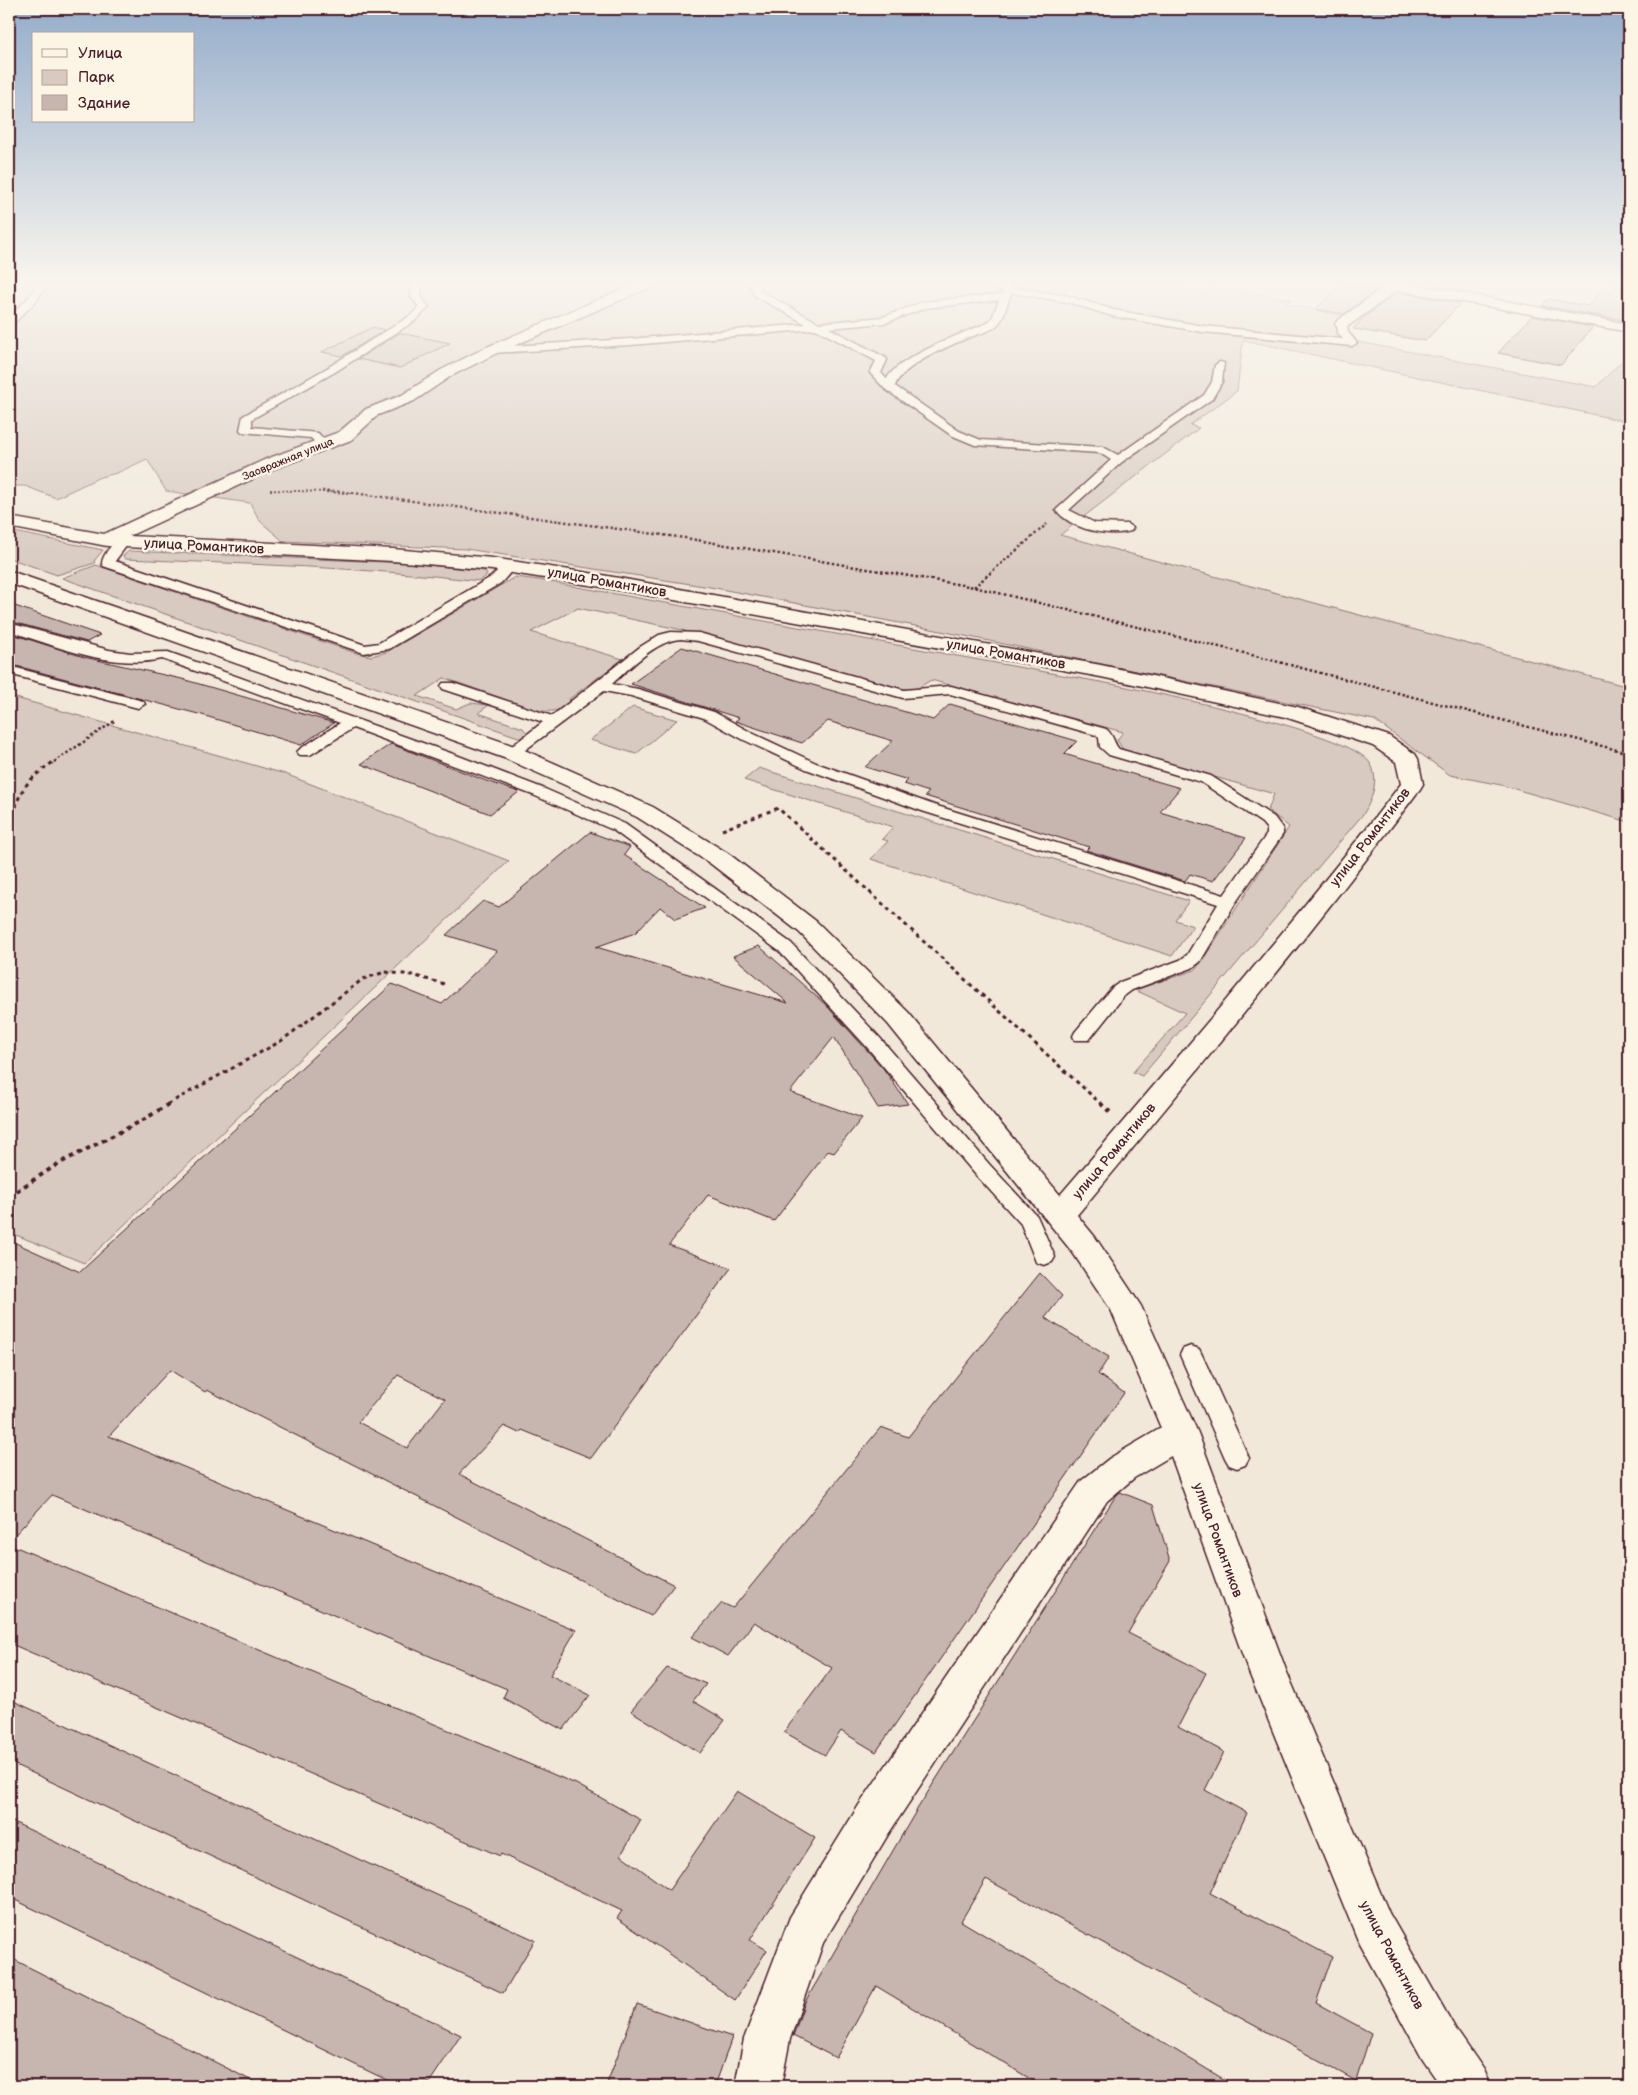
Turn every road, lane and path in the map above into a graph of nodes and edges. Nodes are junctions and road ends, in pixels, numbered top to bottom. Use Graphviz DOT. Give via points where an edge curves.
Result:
graph roads {
  1 [pos="316,379"];
  2 [pos="437,379"];
  3 [pos="880,379"];
  4 [pos="892,379"];
  5 [pos="1218,379"];
  6 [pos="889,388"];
  7 [pos="322,445"];
  8 [pos="1118,460"];
  9 [pos="216,488"];
  10 [pos="1062,510"];
  11 [pos="9,522"];
  12 [pos="1127,528"];
  13 [pos="116,540"];
  14 [pos="510,566"];
  15 [pos="13,579"];
  16 [pos="974,587"];
  17 [pos="9,627"];
  18 [pos="9,670"];
  19 [pos="448,686"];
  20 [pos="601,686"];
  21 [pos="138,704"];
  22 [pos="554,721"];
  23 [pos="350,723"];
  24 [pos="305,752"];
  25 [pos="1629,752"];
  26 [pos="512,753"];
  27 [pos="9,839"];
  28 [pos="691,841"];
  29 [pos="1228,902"];
  30 [pos="444,984"];
  31 [pos="1082,1036"];
  32 [pos="1116,1116"];
  33 [pos="9,1196"];
  34 [pos="1059,1216"];
  35 [pos="1044,1258"];
  36 [pos="1191,1355"];
  37 [pos="1181,1432"];
  38 [pos="1237,1458"];
  39 [pos="758,2086"];
  40 [pos="1468,2086"];
  1 -- 7 [label="lane" via="247,418 246,430 314,435"];
  2 -- 7 [label="street, Заовражная улица" via="408,398 372,412 345,436"];
  3 -- 6 [label="lane"];
  4 -- 6 [label="lane"];
  5 -- 8 [label="lane" via="1208,397"];
  6 -- 8 [label="lane" via="955,433 980,443 1095,449 1103,450"];
  7 -- 9 [label="street, Заовражная улица"];
  8 -- 10 [label="lane"];
  9 -- 13 [label="street, Заовражная улица"];
  9 -- 16 [label="path" via="346,492 685,538"];
  10 -- 12 [label="lane" via="1084,526"];
  10 -- 16 [label="path"];
  11 -- 13 [label="street, улица Романтиков"];
  13 -- 14 [label="street, улица Романтиков" via="393,555"];
  13 -- 14 [label="lane" via="108,563 364,649 384,646 496,580"];
  14 -- 34 [label="street, улица Романтиков" via="1167,685 1290,712 1381,741 1407,759 1412,784 1172,1083"];
  15 -- 26 [label="street"];
  16 -- 25 [label="path"];
  17 -- 23 [label="lane" via="125,658 163,655"];
  18 -- 21 [label="lane"];
  19 -- 22 [label="lane"];
  20 -- 22 [label="lane"];
  20 -- 29 [label="lane" via="633,692 709,715 811,766 928,808"];
  20 -- 29 [label="lane" via="662,639 699,637 903,694 938,688 951,690 1101,732 1106,736 1108,748 1114,752 1206,779 1268,820 1275,829 1275,834"];
  21 -- 27 [label="path" via="33,776 18,796"];
  22 -- 26 [label="lane"];
  23 -- 24 [label="lane"];
  23 -- 35 [label="lane" via="539,792 619,827 785,947 1030,1220"];
  26 -- 28 [label="street" via="645,812"];
  28 -- 32 [label="path" via="778,808"];
  28 -- 34 [label="street" via="720,859 808,927 898,1018"];
  29 -- 31 [label="lane" via="1194,958 1186,964 1126,986"];
  30 -- 33 [label="path" via="385,972 363,979 281,1041 194,1088 145,1119 58,1164"];
  34 -- 37 [label="street, улица Романтиков" via="1125,1306"];
  36 -- 38 [label="lane"];
  37 -- 39 [label="street" via="1122,1468 1094,1491 874,1819 806,1932 767,2039"];
  37 -- 40 [label="street, улица Романтиков" via="1267,1670 1374,1928 1439,2044"];
}
